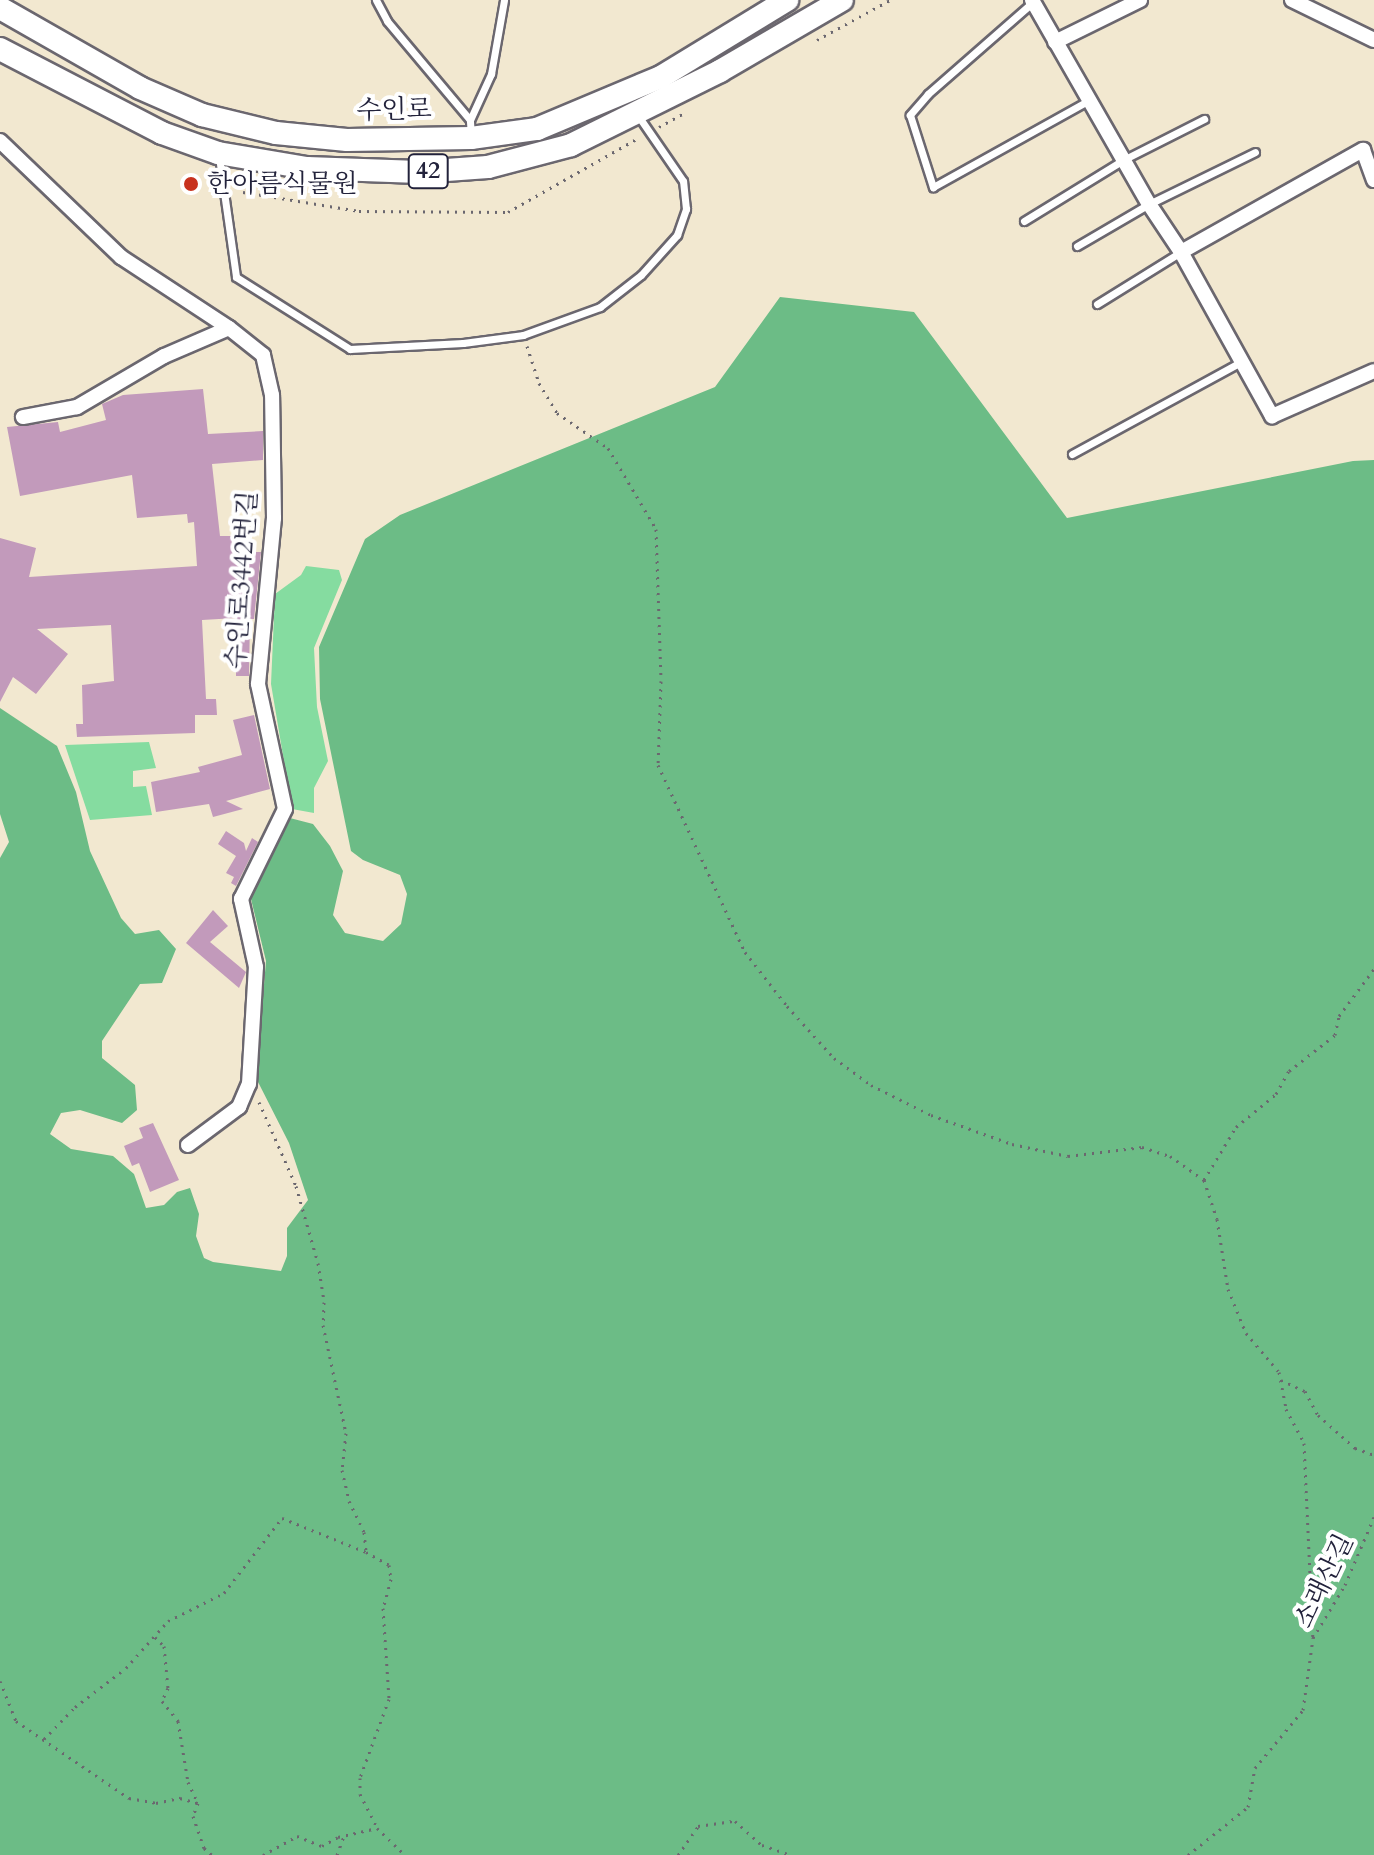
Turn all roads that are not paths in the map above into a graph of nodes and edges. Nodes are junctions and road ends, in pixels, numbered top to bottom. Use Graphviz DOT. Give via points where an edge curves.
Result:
graph roads {
  1 [pos="376,0"];
  2 [pos="504,0"];
  3 [pos="787,0"];
  4 [pos="842,0"];
  5 [pos="1033,0"];
  6 [pos="1140,0"];
  7 [pos="1292,0"];
  8 [pos="4,8"];
  9 [pos="1374,40"];
  10 [pos="1055,42"];
  11 [pos="0,49"];
  12 [pos="1089,100"];
  13 [pos="638,115"];
  14 [pos="1204,119"];
  15 [pos="470,129"];
  16 [pos="0,141"];
  17 [pos="1369,150"];
  18 [pos="1255,152"];
  19 [pos="218,153"];
  20 [pos="1123,160"];
  21 [pos="1374,180"];
  22 [pos="1149,204"];
  23 [pos="1024,221"];
  24 [pos="1077,246"];
  25 [pos="1181,252"];
  26 [pos="1097,304"];
  27 [pos="229,328"];
  28 [pos="1241,362"];
  29 [pos="1374,371"];
  30 [pos="23,417"];
  31 [pos="1072,454"];
  32 [pos="188,1145"];
  1 -- 15 [label="lane"];
  2 -- 15 [label="lane" via="491,74"];
  3 -- 15 [label="main road, 수인로 / 42" via="661,77 576,115 537,129"];
  4 -- 13 [label="main road, 42"];
  5 -- 10 [label="street"];
  5 -- 12 [label="lane" via="910,115 933,187"];
  6 -- 10 [label="street"];
  7 -- 9 [label="street"];
  8 -- 15 [label="main road, 수인로 / 42" via="140,88 231,124 347,140"];
  10 -- 12 [label="street"];
  11 -- 19 [label="main road, 42" via="162,133"];
  12 -- 20 [label="street"];
  13 -- 19 [label="main road, 42" via="571,145 488,167 419,172 307,168"];
  13 -- 19 [label="lane" via="683,181 686,209 677,235 641,275 600,307 523,335 463,343 350,349 236,277"];
  14 -- 20 [label="lane"];
  16 -- 27 [label="street, 수인로3442번길" via="121,257"];
  17 -- 21 [label="street"];
  17 -- 25 [label="street"];
  18 -- 22 [label="lane"];
  20 -- 22 [label="street"];
  20 -- 23 [label="lane"];
  22 -- 24 [label="lane"];
  22 -- 25 [label="street"];
  25 -- 26 [label="lane"];
  25 -- 28 [label="street"];
  27 -- 30 [label="street" via="164,356 77,407"];
  27 -- 32 [label="street, 수인로3442번길" via="263,355 272,395 274,518 258,684 285,809 241,899 256,967 249,1084 239,1107"];
  28 -- 29 [label="street" via="1272,416"];
  28 -- 31 [label="lane"];
}
